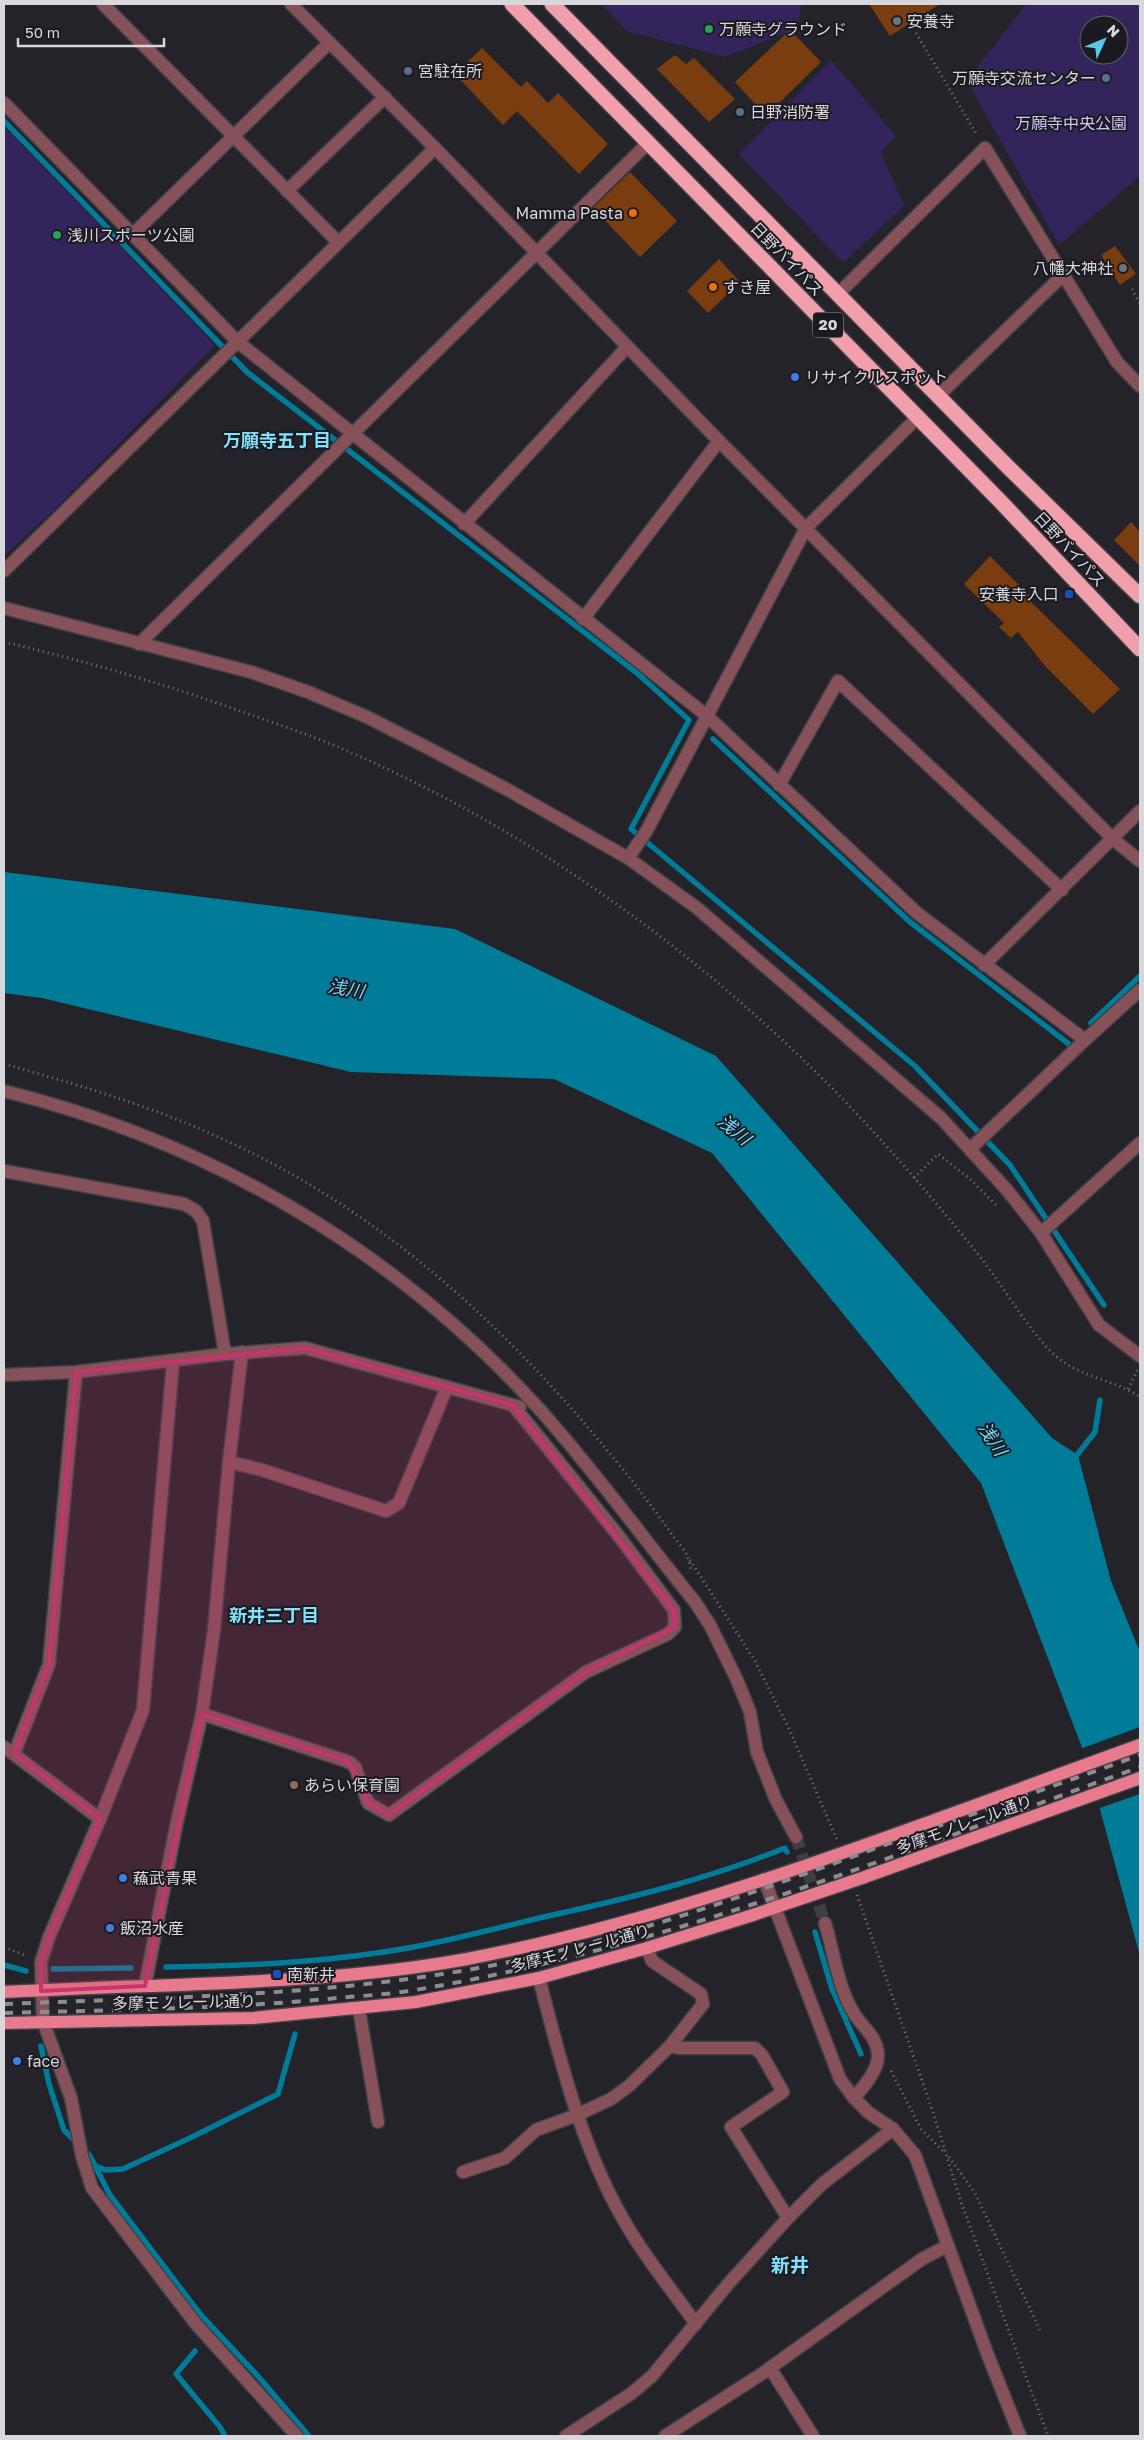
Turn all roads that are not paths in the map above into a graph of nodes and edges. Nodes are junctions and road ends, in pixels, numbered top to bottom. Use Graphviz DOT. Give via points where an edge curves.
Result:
graph roads {
  1 [pos="103,4"];
  2 [pos="291,4"];
  3 [pos="512,4"];
  4 [pos="552,4"];
  5 [pos="329,43"];
  6 [pos="385,97"];
  7 [pos="4,103"];
  8 [pos="234,136"];
  9 [pos="648,143"];
  10 [pos="436,148"];
  11 [pos="287,191"];
  12 [pos="133,234"];
  13 [pos="338,242"];
  14 [pos="536,252"];
  15 [pos="1062,275"];
  16 [pos="838,294"];
  17 [pos="238,342"];
  18 [pos="627,347"];
  19 [pos="1140,386"];
  20 [pos="938,396"];
  21 [pos="918,417"];
  22 [pos="354,434"];
  23 [pos="719,441"];
  24 [pos="464,524"];
  25 [pos="806,528"];
  26 [pos="4,571"];
  27 [pos="1140,596"];
  28 [pos="4,608"];
  29 [pos="583,619"];
  30 [pos="139,644"];
  31 [pos="1140,649"];
  32 [pos="707,716"];
  33 [pos="779,785"];
  34 [pos="1140,812"];
  35 [pos="1113,838"];
  36 [pos="632,853"];
  37 [pos="1140,861"];
  38 [pos="1062,890"];
  39 [pos="984,965"];
  40 [pos="1140,990"];
  41 [pos="1084,1040"];
  42 [pos="4,1091"];
  43 [pos="1140,1143"];
  44 [pos="973,1146"];
  45 [pos="4,1171"];
  46 [pos="1043,1231"];
  47 [pos="242,1352"];
  48 [pos="225,1354"];
  49 [pos="1140,1357"];
  50 [pos="172,1362"];
  51 [pos="76,1372"];
  52 [pos="4,1375"];
  53 [pos="447,1387"];
  54 [pos="512,1405"];
  55 [pos="542,1412"];
  56 [pos="229,1462"];
  57 [pos="202,1714"];
  58 [pos="1140,1745"];
  59 [pos="9,1751"];
  60 [pos="1140,1778"];
  61 [pos="100,1819"];
  62 [pos="796,1837"];
  63 [pos="764,1879"];
  64 [pos="774,1907"];
  65 [pos="825,1923"];
  66 [pos="647,1948"];
  67 [pos="539,1978"];
  68 [pos="145,1986"];
  69 [pos="41,1990"];
  70 [pos="4,1992"];
  71 [pos="359,2009"];
  72 [pos="43,2021"];
  73 [pos="4,2022"];
  74 [pos="670,2046"];
  75 [pos="854,2098"];
  76 [pos="577,2115"];
  77 [pos="378,2122"];
  78 [pos="893,2129"];
  79 [pos="463,2172"];
  80 [pos="788,2218"];
  81 [pos="947,2246"];
  82 [pos="696,2324"];
  83 [pos="770,2368"];
  84 [pos="297,2436"];
  85 [pos="566,2436"];
  86 [pos="665,2436"];
  87 [pos="813,2436"];
  88 [pos="1020,2436"];
  1 -- 8 [label="street"];
  2 -- 5 [label="street"];
  3 -- 9 [label="highway, 日野バイパス / 20"];
  4 -- 16 [label="highway, 日野バイパス / 20"];
  5 -- 6 [label="street"];
  5 -- 8 [label="street"];
  6 -- 10 [label="street"];
  6 -- 11 [label="street"];
  7 -- 12 [label="street"];
  8 -- 11 [label="street"];
  8 -- 12 [label="street"];
  9 -- 14 [label="street"];
  9 -- 21 [label="highway, 日野バイパス / 20"];
  10 -- 13 [label="street"];
  10 -- 14 [label="street"];
  11 -- 13 [label="street"];
  12 -- 17 [label="street"];
  13 -- 17 [label="street"];
  14 -- 18 [label="street"];
  14 -- 22 [label="street"];
  15 -- 16 [label="street" via="985,148"];
  15 -- 19 [label="street" via="1117,362"];
  15 -- 20 [label="street"];
  16 -- 20 [label="highway, 日野バイパス / 20"];
  17 -- 22 [label="street"];
  17 -- 26 [label="street"];
  18 -- 23 [label="street"];
  18 -- 24 [label="street"];
  20 -- 27 [label="highway, 日野バイパス / 20"];
  21 -- 25 [label="street"];
  21 -- 31 [label="highway, 日野バイパス / 20"];
  22 -- 24 [label="street"];
  22 -- 30 [label="street"];
  23 -- 25 [label="street"];
  23 -- 29 [label="street"];
  24 -- 29 [label="street"];
  25 -- 32 [label="street"];
  25 -- 35 [label="street"];
  28 -- 30 [label="street"];
  29 -- 32 [label="street"];
  30 -- 36 [label="street" via="272,678 367,717"];
  32 -- 33 [label="street"];
  32 -- 36 [label="street"];
  33 -- 38 [label="street" via="838,681"];
  33 -- 39 [label="street" via="917,913"];
  34 -- 35 [label="street"];
  35 -- 37 [label="street"];
  35 -- 38 [label="street"];
  36 -- 44 [label="street" via="799,993"];
  38 -- 39 [label="street"];
  39 -- 41 [label="street"];
  40 -- 41 [label="street"];
  41 -- 44 [label="street"];
  42 -- 55 [label="street" via="102,1120 201,1159 321,1224 432,1304"];
  43 -- 46 [label="street"];
  44 -- 46 [label="street"];
  45 -- 48 [label="street" via="184,1204 196,1211 203,1221"];
  46 -- 49 [label="street" via="1099,1325"];
  47 -- 48 [label="street"];
  47 -- 53 [label="street" via="305,1348"];
  47 -- 56 [label="street"];
  48 -- 50 [label="street"];
  50 -- 51 [label="street"];
  50 -- 61 [label="street" via="143,1710"];
  51 -- 52 [label="street"];
  51 -- 59 [label="street" via="49,1664"];
  53 -- 54 [label="street"];
  53 -- 56 [label="street" via="398,1503 386,1511"];
  54 -- 55 [label="street"];
  54 -- 57 [label="street" via="618,1535 674,1610 675,1627 668,1634 586,1672 389,1815 368,1803 355,1767 349,1762"];
  55 -- 62 [label="street" via="710,1624 750,1712 757,1752 776,1800"];
  56 -- 57 [label="street" via="214,1630"];
  57 -- 68 [label="street"];
  58 -- 63 [label="main road, 多摩モノレール通り"];
  59 -- 61 [label="street"];
  60 -- 64 [label="main road, 多摩モノレール通り"];
  61 -- 69 [label="street" via="49,1937 42,1962"];
  63 -- 64 [label="street"];
  63 -- 68 [label="main road, 多摩モノレール通り" via="530,1946 412,1968 256,1982"];
  64 -- 66 [label="main road, 多摩モノレール通り"];
  64 -- 75 [label="street" via="840,2079"];
  65 -- 75 [label="street" via="844,1992 855,2015 876,2041 878,2056 867,2082"];
  66 -- 67 [label="main road, 多摩モノレール通り"];
  66 -- 74 [label="street" via="652,1961 701,1994 703,2004"];
  67 -- 71 [label="main road, 多摩モノレール通り" via="416,2002"];
  67 -- 76 [label="street"];
  68 -- 69 [label="main road, 多摩モノレール通り"];
  69 -- 70 [label="main road, 多摩モノレール通り"];
  69 -- 72 [label="street"];
  71 -- 72 [label="main road, 多摩モノレール通り" via="253,2018"];
  71 -- 77 [label="street"];
  72 -- 73 [label="main road, 多摩モノレール通り"];
  72 -- 84 [label="street" via="71,2098 92,2188 196,2324"];
  74 -- 76 [label="street" via="629,2086 611,2099"];
  74 -- 80 [label="street" via="755,2048 762,2055 783,2092 731,2127"];
  75 -- 78 [label="street" via="869,2114"];
  76 -- 79 [label="street" via="536,2130 505,2158"];
  76 -- 82 [label="street" via="631,2234"];
  78 -- 80 [label="street" via="822,2184"];
  78 -- 81 [label="street" via="919,2165"];
  80 -- 82 [label="street"];
  81 -- 83 [label="street" via="922,2259"];
  81 -- 88 [label="street"];
  82 -- 85 [label="street" via="652,2376"];
  83 -- 86 [label="street"];
  83 -- 87 [label="street"];
}
